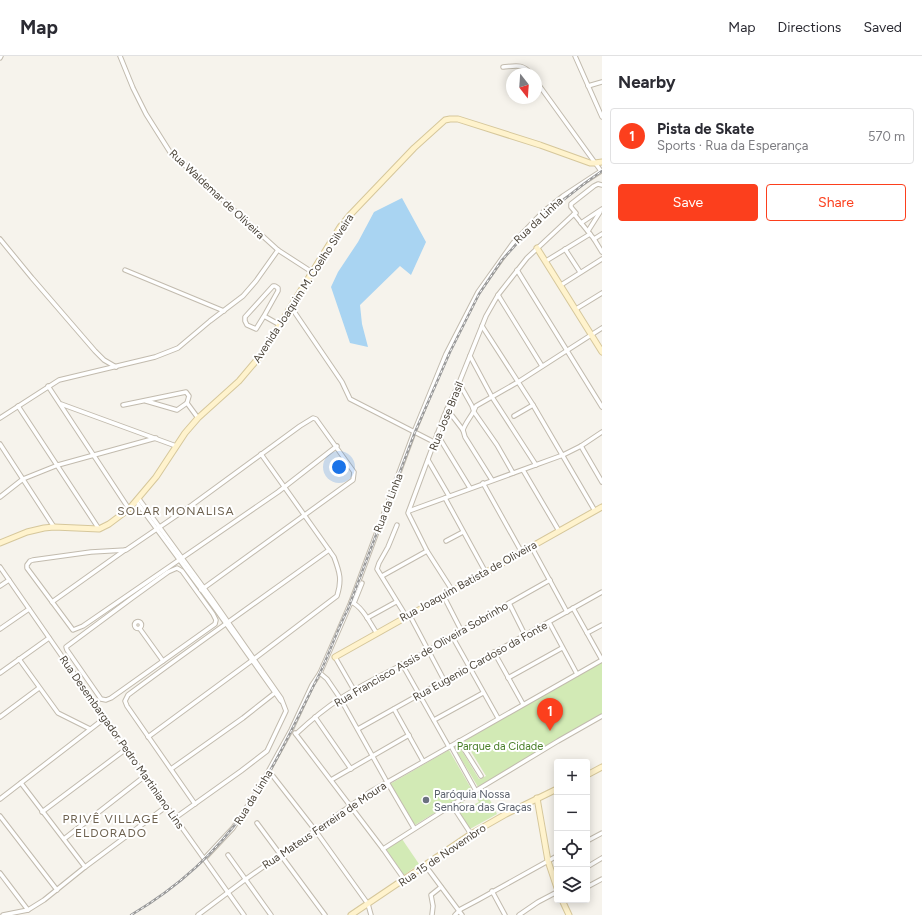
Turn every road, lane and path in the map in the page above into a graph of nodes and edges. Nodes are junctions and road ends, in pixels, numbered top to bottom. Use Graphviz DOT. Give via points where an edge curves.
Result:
graph roads {
  1 [pos="120,56"];
  2 [pos="575,56"];
  3 [pos="503,67"];
  4 [pos="527,68"];
  5 [pos="602,82"];
  6 [pos="588,86"];
  7 [pos="542,89"];
  8 [pos="602,116"];
  9 [pos="602,162"];
  10 [pos="595,163"];
  11 [pos="601,172"];
  12 [pos="602,185"];
  13 [pos="601,210"];
  14 [pos="574,214"];
  15 [pos="581,223"];
  16 [pos="589,232"];
  17 [pos="602,234"];
  18 [pos="0,239"];
  19 [pos="594,239"];
  20 [pos="537,248"];
  21 [pos="565,249"];
  22 [pos="278,250"];
  23 [pos="602,252"];
  24 [pos="602,258"];
  25 [pos="546,261"];
  26 [pos="125,270"];
  27 [pos="517,270"];
  28 [pos="312,272"];
  29 [pos="580,272"];
  30 [pos="561,285"];
  31 [pos="602,293"];
  32 [pos="498,295"];
  33 [pos="291,307"];
  34 [pos="576,310"];
  35 [pos="224,311"];
  36 [pos="264,316"];
  37 [pos="280,325"];
  38 [pos="482,326"];
  39 [pos="602,328"];
  40 [pos="591,335"];
  41 [pos="567,350"];
  42 [pos="602,352"];
  43 [pos="470,356"];
  44 [pos="542,366"];
  45 [pos="116,367"];
  46 [pos="518,382"];
  47 [pos="459,383"];
  48 [pos="48,386"];
  49 [pos="492,397"];
  50 [pos="145,400"];
  51 [pos="187,403"];
  52 [pos="61,404"];
  53 [pos="123,405"];
  54 [pos="533,405"];
  55 [pos="18,406"];
  56 [pos="602,407"];
  57 [pos="448,409"];
  58 [pos="474,412"];
  59 [pos="514,416"];
  60 [pos="0,418"];
  61 [pos="198,418"];
  62 [pos="463,430"];
  63 [pos="414,432"];
  64 [pos="602,432"];
  65 [pos="437,434"];
  66 [pos="156,438"];
  67 [pos="434,442"];
  68 [pos="0,444"];
  69 [pos="176,446"];
  70 [pos="336,446"];
  71 [pos="581,446"];
  72 [pos="260,454"];
  73 [pos="563,455"];
  74 [pos="94,456"];
  75 [pos="428,460"];
  76 [pos="536,465"];
  77 [pos="58,466"];
  78 [pos="523,470"];
  79 [pos="513,472"];
  80 [pos="23,479"];
  81 [pos="492,480"];
  82 [pos="602,482"];
  83 [pos="484,483"];
  84 [pos="283,488"];
  85 [pos="470,488"];
  86 [pos="0,497"];
  87 [pos="447,497"];
  88 [pos="137,500"];
  89 [pos="602,507"];
  90 [pos="129,509"];
  91 [pos="409,511"];
  92 [pos="595,511"];
  93 [pos="305,516"];
  94 [pos="397,525"];
  95 [pos="54,527"];
  96 [pos="158,528"];
  97 [pos="99,529"];
  98 [pos="559,531"];
  99 [pos="463,532"];
  100 [pos="446,541"];
  101 [pos="0,543"];
  102 [pos="531,546"];
  103 [pos="126,550"];
  104 [pos="329,550"];
  105 [pos="427,551"];
  106 [pos="521,551"];
  107 [pos="180,559"];
  108 [pos="0,567"];
  109 [pos="485,571"];
  110 [pos="382,576"];
  111 [pos="9,580"];
  112 [pos="550,580"];
  113 [pos="362,583"];
  114 [pos="0,586"];
  115 [pos="203,589"];
  116 [pos="452,590"];
  117 [pos="602,592"];
  118 [pos="443,595"];
  119 [pos="52,602"];
  120 [pos="396,602"];
  121 [pos="352,603"];
  122 [pos="509,603"];
  123 [pos="573,608"];
  124 [pos="29,609"];
  125 [pos="567,612"];
  126 [pos="408,615"];
  127 [pos="367,618"];
  128 [pos="549,622"];
  129 [pos="227,623"];
  130 [pos="602,625"];
  131 [pos="140,628"];
  132 [pos="0,629"];
  133 [pos="462,630"];
  134 [pos="376,632"];
  135 [pos="587,633"];
  136 [pos="525,635"];
  137 [pos="452,636"];
  138 [pos="49,638"];
  139 [pos="562,648"];
  140 [pos="428,650"];
  141 [pos="494,652"];
  142 [pos="334,657"];
  143 [pos="19,659"];
  144 [pos="253,660"];
  145 [pos="602,660"];
  146 [pos="163,661"];
  147 [pos="402,664"];
  148 [pos="469,667"];
  149 [pos="79,669"];
  150 [pos="0,673"];
  151 [pos="320,673"];
  152 [pos="74,674"];
  153 [pos="577,674"];
  154 [pos="508,678"];
  155 [pos="444,680"];
  156 [pos="40,688"];
  157 [pos="354,690"];
  158 [pos="275,692"];
  159 [pos="483,693"];
  160 [pos="419,695"];
  161 [pos="340,698"];
  162 [pos="523,704"];
  163 [pos="394,709"];
  164 [pos="602,716"];
  165 [pos="0,717"];
  166 [pos="315,717"];
  167 [pos="105,718"];
  168 [pos="498,718"];
  169 [pos="434,720"];
  170 [pos="358,729"];
  171 [pos="90,730"];
  172 [pos="291,730"];
  173 [pos="296,734"];
  174 [pos="409,735"];
  175 [pos="148,737"];
  176 [pos="459,741"];
  177 [pos="450,747"];
  178 [pos="126,749"];
  179 [pos="373,755"];
  180 [pos="423,762"];
  181 [pos="602,767"];
  182 [pos="171,769"];
  183 [pos="351,769"];
  184 [pos="269,771"];
  185 [pos="590,773"];
  186 [pos="145,776"];
  187 [pos="481,776"];
  188 [pos="331,780"];
  189 [pos="387,782"];
  190 [pos="21,783"];
  191 [pos="554,790"];
  192 [pos="476,791"];
  193 [pos="538,798"];
  194 [pos="0,799"];
  195 [pos="195,804"];
  196 [pos="452,805"];
  197 [pos="167,806"];
  198 [pos="350,806"];
  199 [pos="42,812"];
  200 [pos="0,816"];
  201 [pos="175,818"];
  202 [pos="257,823"];
  203 [pos="414,828"];
  204 [pos="315,830"];
  205 [pos="602,832"];
  206 [pos="471,834"];
  207 [pos="590,838"];
  208 [pos="64,839"];
  209 [pos="383,849"];
  210 [pos="228,855"];
  211 [pos="280,855"];
  212 [pos="554,858"];
  213 [pos="602,858"];
  214 [pos="204,859"];
  215 [pos="548,861"];
  216 [pos="425,865"];
  217 [pos="590,865"];
  218 [pos="85,867"];
  219 [pos="0,873"];
  220 [pos="554,878"];
  221 [pos="246,879"];
  222 [pos="404,879"];
  223 [pos="602,879"];
  224 [pos="590,885"];
  225 [pos="441,887"];
  226 [pos="57,890"];
  227 [pos="492,891"];
  228 [pos="227,892"];
  229 [pos="554,894"];
  230 [pos="564,903"];
  231 [pos="368,904"];
  232 [pos="28,910"];
  233 [pos="459,911"];
  234 [pos="3,915"];
  235 [pos="198,915"];
  236 [pos="244,915"];
  237 [pos="272,915"];
  238 [pos="325,915"];
  239 [pos="351,915"];
  240 [pos="371,915"];
  241 [pos="432,915"];
  242 [pos="455,915"];
  243 [pos="462,915"];
  244 [pos="505,915"];
  245 [pos="519,915"];
  246 [pos="568,915"];
  1 -- 22 [label="street, Rua Waldemar de Oliveira" via="144,109 168,149"];
  2 -- 6 [label="street"];
  3 -- 4 [label="street"];
  5 -- 6 [label="street"];
  6 -- 8 [label="street"];
  7 -- 10 [label="street"];
  9 -- 10 [label="main road"];
  10 -- 11 [label="street"];
  10 -- 28 [label="main road, Avenida Joaquim M. Coelho Silveira" via="458,119 444,120 351,213"];
  11 -- 63 [label="street, Rua da Linha" via="543,212 513,243 482,286 446,354"];
  12 -- 14 [label="street" via="594,186 571,204 576,213"];
  13 -- 15 [label="street"];
  13 -- 16 [label="street"];
  14 -- 15 [label="street"];
  14 -- 20 [label="street, Rua Jose Brasil"];
  15 -- 16 [label="street"];
  16 -- 19 [label="street"];
  16 -- 21 [label="street"];
  17 -- 19 [label="street"];
  18 -- 45 [label="street" via="95,351"];
  19 -- 23 [label="street"];
  20 -- 25 [label="main road"];
  20 -- 27 [label="street, Rua Jose Brasil"];
  21 -- 25 [label="street"];
  21 -- 29 [label="street"];
  22 -- 28 [label="street, Rua Waldemar de Oliveira"];
  22 -- 35 [label="street" via="250,289"];
  24 -- 29 [label="street"];
  25 -- 30 [label="main road"];
  26 -- 35 [label="street"];
  27 -- 32 [label="street, Rua Jose Brasil"];
  27 -- 41 [label="street"];
  28 -- 33 [label="main road, Avenida Joaquim M. Coelho Silveira"];
  29 -- 30 [label="street"];
  30 -- 34 [label="main road"];
  31 -- 34 [label="street"];
  32 -- 38 [label="street, Rua Jose Brasil"];
  32 -- 44 [label="street"];
  33 -- 37 [label="main road, Avenida Joaquim M. Coelho Silveira"];
  33 -- 63 [label="street" via="342,382 350,399"];
  34 -- 40 [label="main road"];
  35 -- 45 [label="street" via="176,350"];
  36 -- 36 [label="street" via="278,291 275,286 245,317 245,321 257,329"];
  36 -- 37 [label="street"];
  37 -- 61 [label="main road, Avenida Joaquim M. Coelho Silveira" via="261,355 239,381"];
  38 -- 43 [label="street, Rua Jose Brasil"];
  38 -- 46 [label="street"];
  39 -- 40 [label="street"];
  40 -- 41 [label="street"];
  40 -- 42 [label="main road"];
  41 -- 44 [label="street"];
  41 -- 56 [label="street"];
  43 -- 47 [label="street, Rua Jose Brasil"];
  43 -- 49 [label="street"];
  44 -- 46 [label="street"];
  45 -- 48 [label="street" via="60,380"];
  46 -- 49 [label="street"];
  46 -- 54 [label="street"];
  47 -- 57 [label="street, Rua Jose Brasil"];
  47 -- 58 [label="street"];
  48 -- 52 [label="street"];
  48 -- 55 [label="street"];
  49 -- 58 [label="street" via="476,406"];
  49 -- 76 [label="street"];
  50 -- 51 [label="street" via="177,410"];
  50 -- 51 [label="street" via="183,391 189,396"];
  50 -- 53 [label="street"];
  51 -- 61 [label="street"];
  52 -- 66 [label="street"];
  52 -- 74 [label="street"];
  54 -- 59 [label="street"];
  54 -- 73 [label="street"];
  55 -- 60 [label="street"];
  55 -- 77 [label="street"];
  57 -- 62 [label="street"];
  57 -- 65 [label="street, Rua Jose Brasil"];
  58 -- 62 [label="street"];
  58 -- 79 [label="street"];
  61 -- 69 [label="main road, Avenida Joaquim M. Coelho Silveira"];
  62 -- 81 [label="street"];
  63 -- 67 [label="street"];
  63 -- 121 [label="street, Rua da Linha"];
  64 -- 71 [label="street"];
  65 -- 67 [label="street, Rua Jose Brasil"];
  65 -- 85 [label="street"];
  66 -- 69 [label="street"];
  66 -- 74 [label="street"];
  67 -- 75 [label="street, Rua Jose Brasil"];
  68 -- 80 [label="street"];
  69 -- 88 [label="main road, Avenida Joaquim M. Coelho Silveira"];
  70 -- 72 [label="street" via="316,418 313,418"];
  70 -- 84 [label="street"];
  70 -- 93 [label="street" via="354,472 353,480"];
  71 -- 73 [label="street"];
  71 -- 82 [label="street"];
  72 -- 84 [label="street"];
  72 -- 96 [label="street" via="192,506"];
  73 -- 76 [label="street"];
  73 -- 92 [label="street"];
  74 -- 77 [label="street"];
  74 -- 90 [label="street"];
  75 -- 87 [label="street"];
  75 -- 91 [label="street, Rua Jose Brasil"];
  76 -- 78 [label="street"];
  77 -- 80 [label="street"];
  77 -- 97 [label="street"];
  78 -- 79 [label="street"];
  78 -- 98 [label="street"];
  79 -- 81 [label="street"];
  80 -- 86 [label="street"];
  80 -- 95 [label="street"];
  81 -- 83 [label="street"];
  83 -- 85 [label="street"];
  83 -- 106 [label="street"];
  84 -- 93 [label="street"];
  84 -- 107 [label="street"];
  85 -- 87 [label="street"];
  87 -- 91 [label="street"];
  87 -- 99 [label="street"];
  88 -- 90 [label="main road, Avenida Joaquim M. Coelho Silveira"];
  88 -- 96 [label="street"];
  89 -- 92 [label="main road, Rua Joaquim Batista de Oliveira"];
  90 -- 97 [label="main road, Avenida Joaquim M. Coelho Silveira"];
  91 -- 105 [label="street" via="408,515"];
  92 -- 98 [label="main road, Rua Joaquim Batista de Oliveira"];
  93 -- 104 [label="street"];
  93 -- 115 [label="street"];
  94 -- 110 [label="street" via="378,566"];
  95 -- 97 [label="main road"];
  95 -- 101 [label="main road" via="28,532"];
  96 -- 103 [label="street"];
  96 -- 107 [label="street"];
  98 -- 102 [label="main road, Rua Joaquim Batista de Oliveira"];
  99 -- 100 [label="street"];
  99 -- 109 [label="street"];
  102 -- 106 [label="main road, Rua Joaquim Batista de Oliveira"];
  102 -- 112 [label="street"];
  103 -- 119 [label="street"];
  103 -- 119 [label="street" via="30,561 27,568"];
  104 -- 129 [label="street"];
  104 -- 144 [label="street" via="340,574 337,596"];
  105 -- 110 [label="street"];
  105 -- 116 [label="street"];
  106 -- 109 [label="main road, Rua Joaquim Batista de Oliveira"];
  107 -- 115 [label="street"];
  107 -- 119 [label="street" via="83,626 73,630"];
  108 -- 111 [label="street, Rua Desembargador Pedro Martiniano Lins"];
  109 -- 116 [label="main road, Rua Joaquim Batista de Oliveira"];
  110 -- 120 [label="street"];
  111 -- 114 [label="street"];
  111 -- 124 [label="street, Rua Desembargador Pedro Martiniano Lins"];
  112 -- 122 [label="street, Rua Francisco Assis de Oliveira Sobrinho"];
  112 -- 125 [label="street"];
  113 -- 121 [label="street"];
  115 -- 129 [label="street"];
  116 -- 118 [label="main road, Rua Joaquim Batista de Oliveira"];
  117 -- 123 [label="street, Rua Eugenio Cardoso da Fonte"];
  118 -- 126 [label="main road, Rua Joaquim Batista de Oliveira"];
  118 -- 133 [label="street"];
  120 -- 126 [label="street"];
  120 -- 127 [label="street"];
  121 -- 127 [label="street"];
  121 -- 151 [label="street, Rua da Linha"];
  122 -- 133 [label="street, Rua Francisco Assis de Oliveira Sobrinho"];
  122 -- 136 [label="street"];
  123 -- 125 [label="street, Rua Eugenio Cardoso da Fonte"];
  123 -- 135 [label="street"];
  124 -- 132 [label="street"];
  124 -- 138 [label="street, Rua Desembargador Pedro Martiniano Lins"];
  125 -- 128 [label="street, Rua Eugenio Cardoso da Fonte"];
  126 -- 134 [label="main road, Rua Joaquim Batista de Oliveira"];
  126 -- 140 [label="street"];
  127 -- 134 [label="street"];
  128 -- 136 [label="street, Rua Eugenio Cardoso da Fonte"];
  128 -- 139 [label="street"];
  129 -- 144 [label="street"];
  129 -- 175 [label="street" via="128,696 125,701 127,706"];
  130 -- 135 [label="street"];
  131 -- 146 [label="street"];
  133 -- 137 [label="street, Rua Francisco Assis de Oliveira Sobrinho"];
  134 -- 142 [label="main road, Rua Joaquim Batista de Oliveira"];
  135 -- 145 [label="street"];
  136 -- 141 [label="street, Rua Eugenio Cardoso da Fonte"];
  137 -- 140 [label="street, Rua Francisco Assis de Oliveira Sobrinho"];
  137 -- 148 [label="street"];
  138 -- 143 [label="street"];
  138 -- 152 [label="street, Rua Desembargador Pedro Martiniano Lins"];
  139 -- 153 [label="street"];
  139 -- 154 [label="street"];
  140 -- 147 [label="street, Rua Francisco Assis de Oliveira Sobrinho"];
  140 -- 155 [label="street"];
  141 -- 148 [label="street, Rua Eugenio Cardoso da Fonte"];
  141 -- 154 [label="street"];
  142 -- 157 [label="street"];
  143 -- 150 [label="street"];
  143 -- 156 [label="street"];
  144 -- 158 [label="street"];
  144 -- 175 [label="street"];
  145 -- 153 [label="street, Rua Mateus Ferreira de Moura"];
  146 -- 149 [label="street" via="106,700 100,698"];
  146 -- 149 [label="street" via="216,622 213,614 178,568 144,589 66,646"];
  147 -- 157 [label="street, Rua Francisco Assis de Oliveira Sobrinho"];
  147 -- 160 [label="street"];
  148 -- 155 [label="street, Rua Eugenio Cardoso da Fonte"];
  148 -- 159 [label="street"];
  149 -- 152 [label="street"];
  151 -- 161 [label="street"];
  151 -- 172 [label="street, Rua da Linha"];
  152 -- 167 [label="street, Rua Desembargador Pedro Martiniano Lins"];
  153 -- 162 [label="street, Rua Mateus Ferreira de Moura"];
  154 -- 162 [label="street"];
  155 -- 160 [label="street, Rua Eugenio Cardoso da Fonte"];
  156 -- 165 [label="street"];
  156 -- 171 [label="street" via="59,714"];
  157 -- 161 [label="street, Rua Francisco Assis de Oliveira Sobrinho"];
  158 -- 182 [label="street"];
  158 -- 195 [label="street" via="284,703 286,711 267,750"];
  159 -- 168 [label="street"];
  159 -- 169 [label="street"];
  160 -- 163 [label="street, Rua Eugenio Cardoso da Fonte"];
  160 -- 169 [label="street"];
  161 -- 166 [label="street, Rua Francisco Assis de Oliveira Sobrinho"];
  161 -- 170 [label="street"];
  162 -- 168 [label="street, Rua Mateus Ferreira de Moura"];
  163 -- 170 [label="street, Rua Eugenio Cardoso da Fonte"];
  163 -- 174 [label="street"];
  164 -- 192 [label="street"];
  166 -- 173 [label="street, Rua Francisco Assis de Oliveira Sobrinho"];
  166 -- 183 [label="street"];
  167 -- 171 [label="street"];
  167 -- 178 [label="street, Rua Desembargador Pedro Martiniano Lins"];
  168 -- 176 [label="street, Rua Mateus Ferreira de Moura"];
  169 -- 177 [label="street"];
  170 -- 179 [label="street"];
  171 -- 190 [label="street"];
  172 -- 173 [label="street"];
  172 -- 184 [label="street, Rua da Linha"];
  173 -- 188 [label="street"];
  174 -- 179 [label="street"];
  174 -- 180 [label="street"];
  175 -- 182 [label="street"];
  176 -- 177 [label="street, Rua Mateus Ferreira de Moura"];
  176 -- 187 [label="street"];
  177 -- 180 [label="street, Rua Mateus Ferreira de Moura"];
  177 -- 192 [label="street"];
  178 -- 186 [label="street, Rua Desembargador Pedro Martiniano Lins"];
  178 -- 199 [label="street"];
  179 -- 183 [label="street"];
  179 -- 189 [label="street"];
  180 -- 189 [label="street, Rua Mateus Ferreira de Moura"];
  181 -- 185 [label="main road"];
  182 -- 195 [label="street"];
  183 -- 188 [label="street"];
  184 -- 204 [label="street"];
  184 -- 214 [label="street, Rua da Linha" via="233,828"];
  186 -- 197 [label="street, Rua Desembargador Pedro Martiniano Lins"];
  186 -- 208 [label="street"];
  188 -- 198 [label="street"];
  189 -- 198 [label="street, Rua Mateus Ferreira de Moura"];
  189 -- 203 [label="street"];
  190 -- 194 [label="street"];
  190 -- 199 [label="street"];
  191 -- 193 [label="main road, Rua 15 de Novembro"];
  192 -- 196 [label="street"];
  193 -- 206 [label="main road, Rua 15 de Novembro"];
  193 -- 215 [label="main road"];
  195 -- 201 [label="street"];
  196 -- 203 [label="street"];
  196 -- 206 [label="street"];
  197 -- 201 [label="street, Rua Desembargador Pedro Martiniano Lins"];
  197 -- 218 [label="street"];
  198 -- 204 [label="street, Rua Mateus Ferreira de Moura"];
  198 -- 209 [label="street"];
  199 -- 208 [label="street"];
  200 -- 226 [label="street"];
  201 -- 214 [label="street, Rua Desembargador Pedro Martiniano Lins"];
  202 -- 211 [label="street"];
  203 -- 209 [label="street"];
  204 -- 211 [label="street, Rua Mateus Ferreira de Moura"];
  204 -- 231 [label="street"];
  205 -- 207 [label="street"];
  206 -- 216 [label="main road, Rua 15 de Novembro"];
  208 -- 218 [label="street"];
  209 -- 222 [label="street"];
  210 -- 221 [label="street"];
  211 -- 221 [label="street, Rua Mateus Ferreira de Moura"];
  211 -- 238 [label="street"];
  212 -- 215 [label="street"];
  213 -- 217 [label="street"];
  214 -- 228 [label="street, Rua Desembargador Pedro Martiniano Lins"];
  215 -- 220 [label="main road"];
  215 -- 227 [label="street"];
  216 -- 222 [label="main road, Rua 15 de Novembro"];
  216 -- 225 [label="street"];
  218 -- 226 [label="street"];
  219 -- 232 [label="street"];
  221 -- 228 [label="street, Rua Mateus Ferreira de Moura"];
  221 -- 237 [label="street"];
  222 -- 231 [label="main road, Rua 15 de Novembro"];
  223 -- 224 [label="street"];
  225 -- 233 [label="street"];
  225 -- 241 [label="street" via="431,895"];
  226 -- 232 [label="street"];
  227 -- 233 [label="street"];
  227 -- 244 [label="street"];
  228 -- 235 [label="street, Rua Mateus Ferreira de Moura"];
  228 -- 236 [label="street, Rua Desembargador Pedro Martiniano Lins"];
  229 -- 245 [label="street"];
  230 -- 246 [label="main road"];
  231 -- 239 [label="main road, Rua 15 de Novembro"];
  231 -- 240 [label="street"];
  232 -- 234 [label="street"];
  233 -- 242 [label="street"];
  233 -- 243 [label="street"];
}
